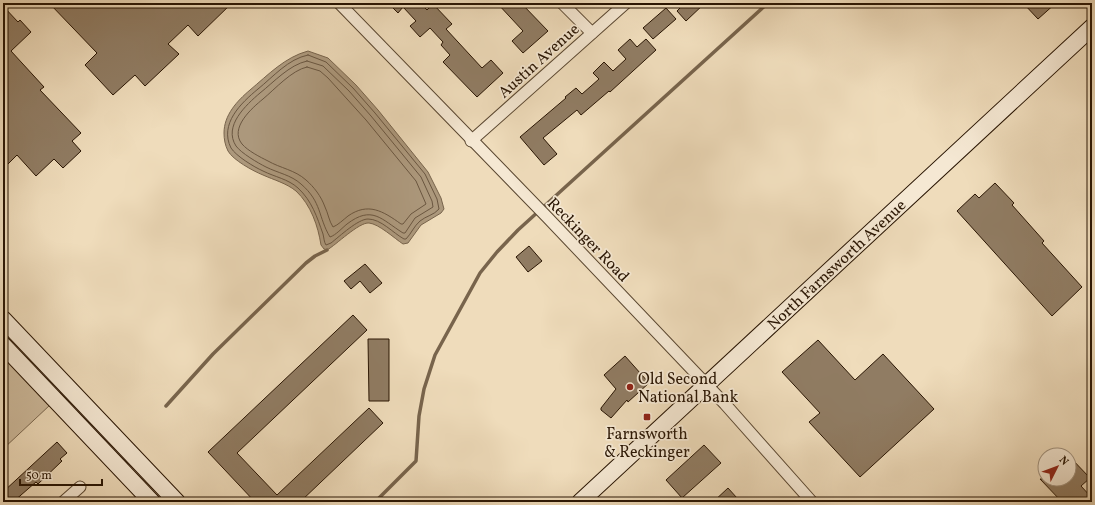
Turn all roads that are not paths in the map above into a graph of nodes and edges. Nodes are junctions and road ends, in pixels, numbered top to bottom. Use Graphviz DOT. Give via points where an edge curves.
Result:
graph roads {
  1 [pos="339,3"];
  2 [pos="562,3"];
  3 [pos="626,3"];
  4 [pos="1092,27"];
  5 [pos="592,33"];
  6 [pos="471,141"];
  7 [pos="3,319"];
  8 [pos="3,345"];
  9 [pos="706,384"];
  10 [pos="80,487"];
  11 [pos="63,502"];
  12 [pos="152,502"];
  13 [pos="177,502"];
  14 [pos="580,502"];
  15 [pos="812,502"];
  1 -- 6 [label="street, Reckinger Road"];
  2 -- 5 [label="street"];
  3 -- 5 [label="street, Austin Avenue"];
  4 -- 9 [label="main road, North Farnsworth Avenue"];
  5 -- 6 [label="street, Austin Avenue"];
  6 -- 9 [label="street, Reckinger Road"];
  7 -- 13 [label="main road"];
  8 -- 12 [label="main road"];
  9 -- 14 [label="main road, North Farnsworth Avenue"];
  9 -- 15 [label="street, Reckinger Road"];
  10 -- 11 [label="street"];
}
